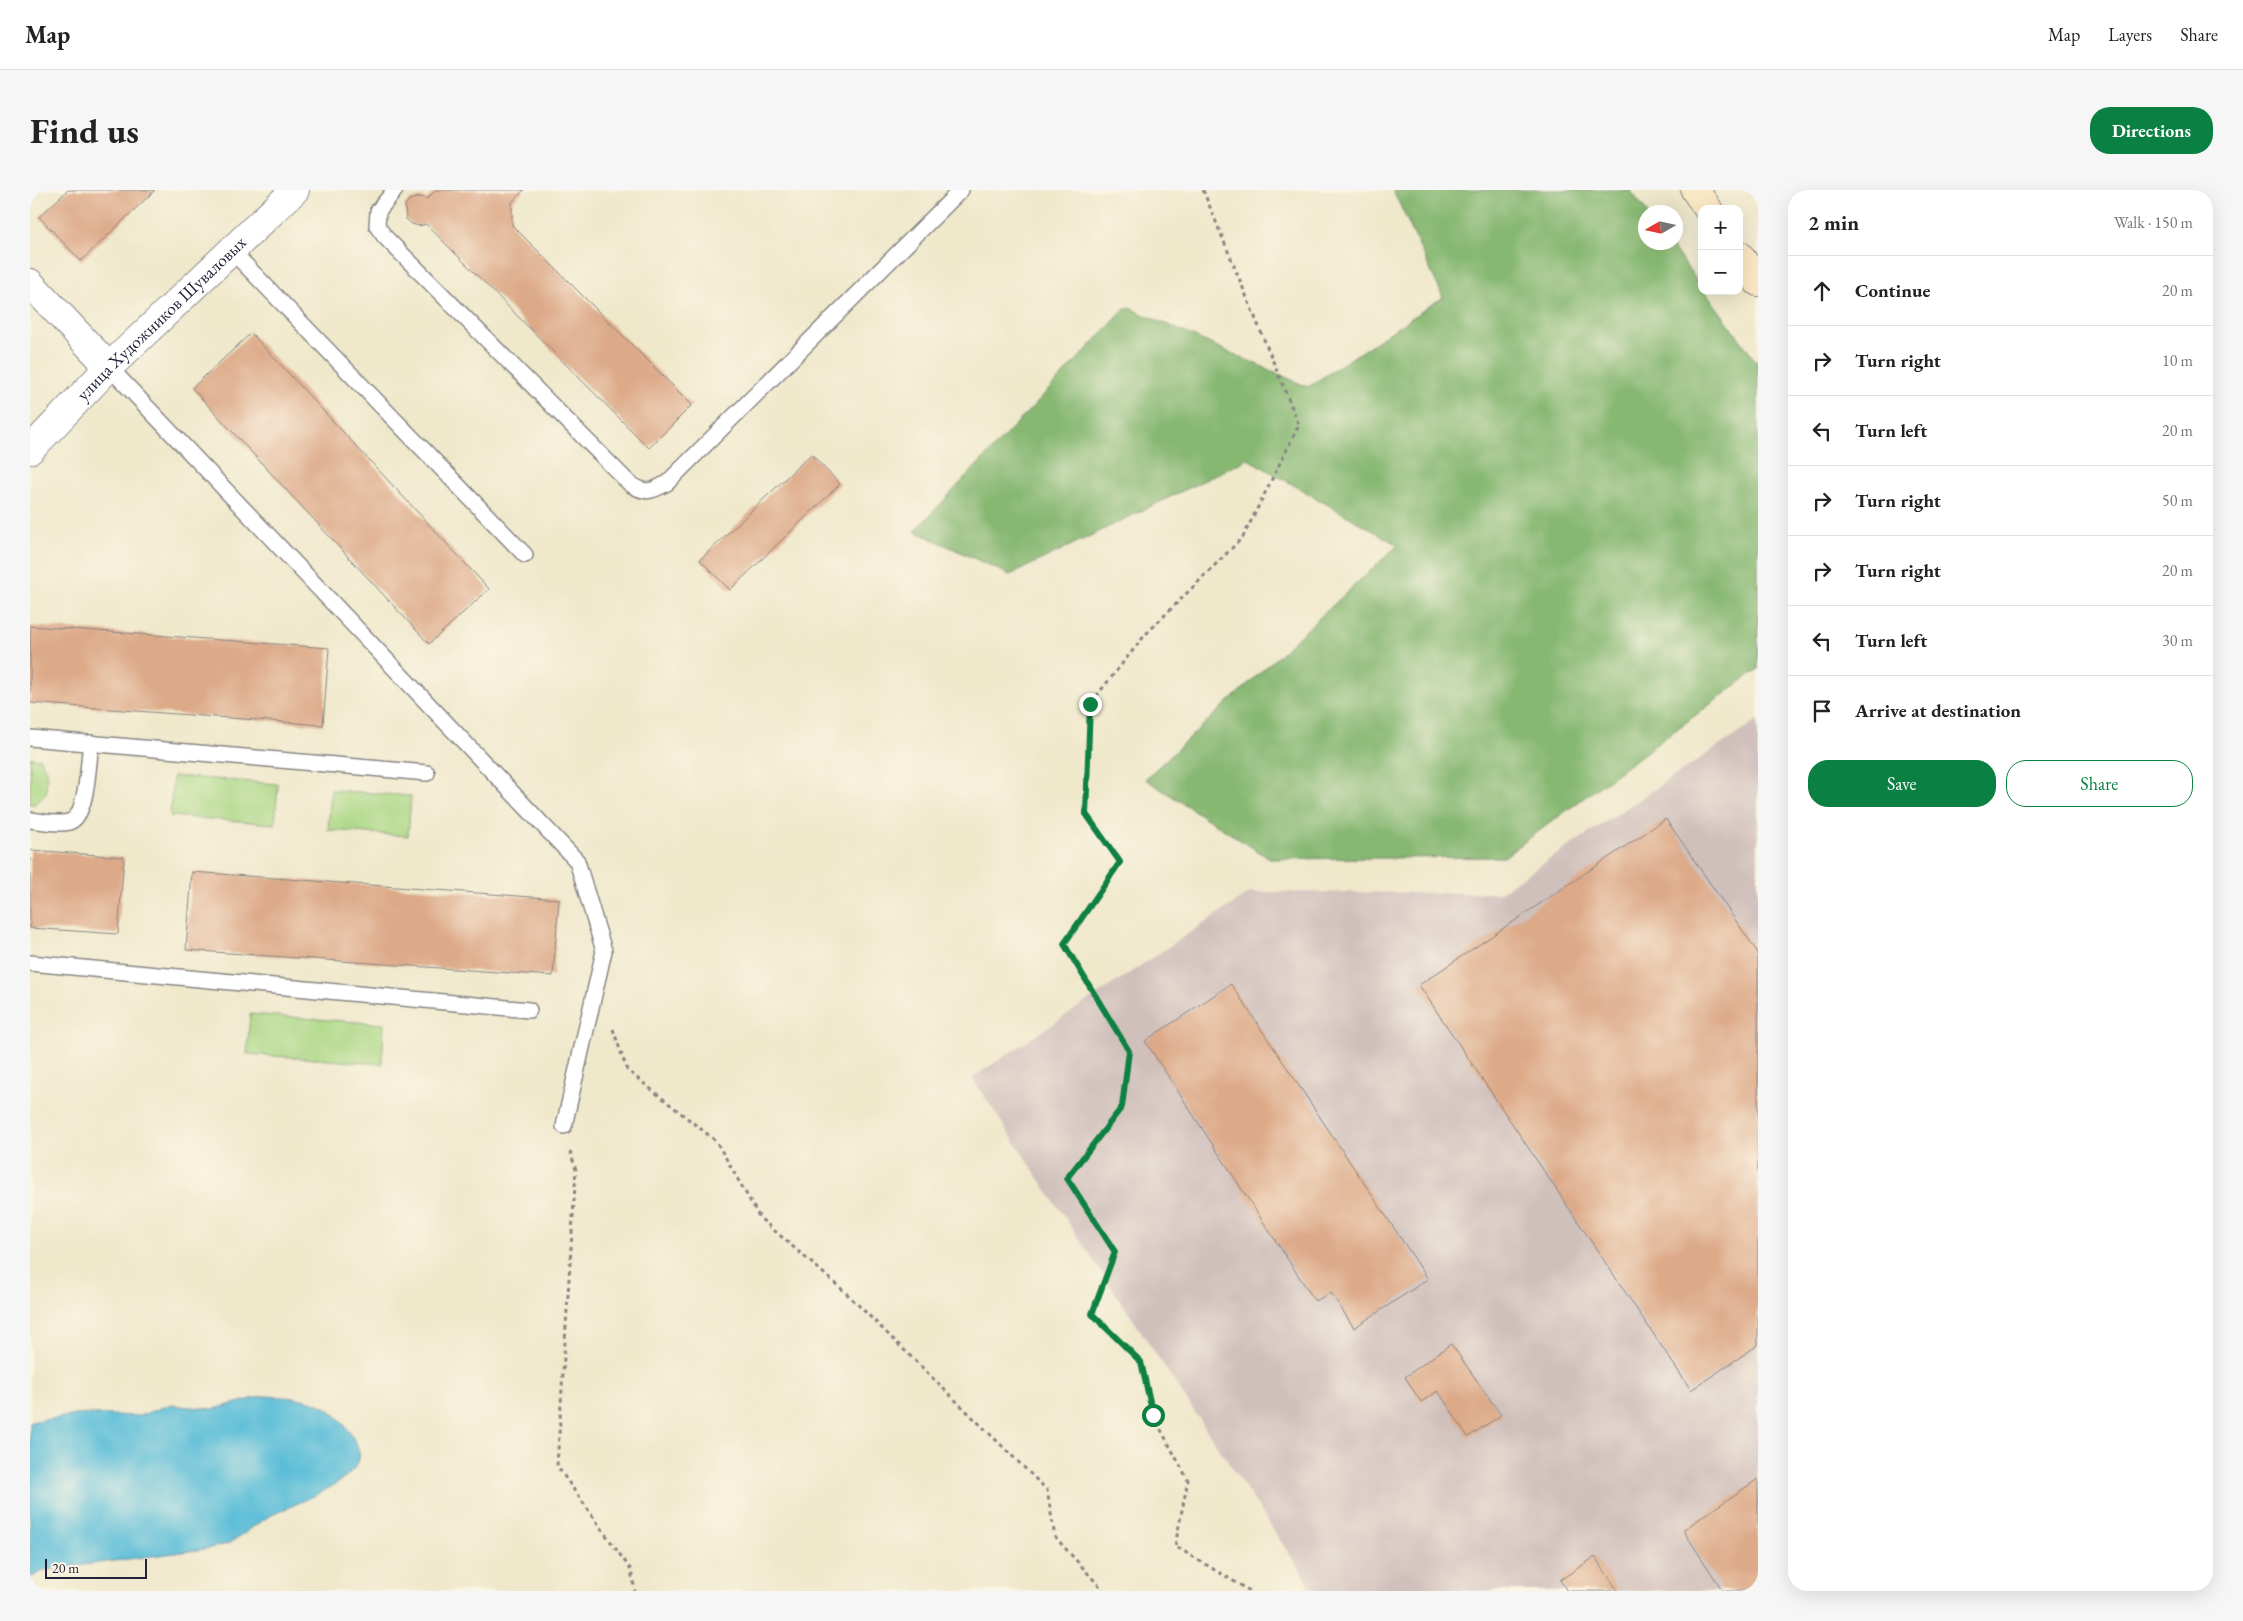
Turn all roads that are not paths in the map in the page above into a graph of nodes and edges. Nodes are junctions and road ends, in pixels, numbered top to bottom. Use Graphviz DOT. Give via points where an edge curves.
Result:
graph roads {
  1 [pos="295,190"];
  2 [pos="395,190"];
  3 [pos="961,190"];
  4 [pos="1695,190"];
  5 [pos="1705,205"];
  6 [pos="232,251"];
  7 [pos="1743,261"];
  8 [pos="1758,282"];
  9 [pos="30,283"];
  10 [pos="108,367"];
  11 [pos="30,450"];
  12 [pos="526,555"];
  13 [pos="30,738"];
  14 [pos="91,743"];
  15 [pos="427,772"];
  16 [pos="30,820"];
  17 [pos="30,963"];
  18 [pos="529,1010"];
  19 [pos="564,1126"];
  1 -- 6 [label="street, улица Художников Шуваловых"];
  2 -- 3 [label="lane" via="378,211 378,226 385,237 630,484 642,491 654,490 667,483"];
  4 -- 5 [label="main road"];
  6 -- 10 [label="street, улица Художников Шуваловых"];
  6 -- 12 [label="lane"];
  7 -- 8 [label="main road"];
  9 -- 10 [label="street"];
  10 -- 11 [label="street, улица Художников Шуваловых"];
  10 -- 19 [label="lane" via="577,861 604,951"];
  13 -- 14 [label="lane"];
  14 -- 15 [label="lane"];
  14 -- 16 [label="lane" via="82,810 76,820 67,823"];
  17 -- 18 [label="lane"];
}
